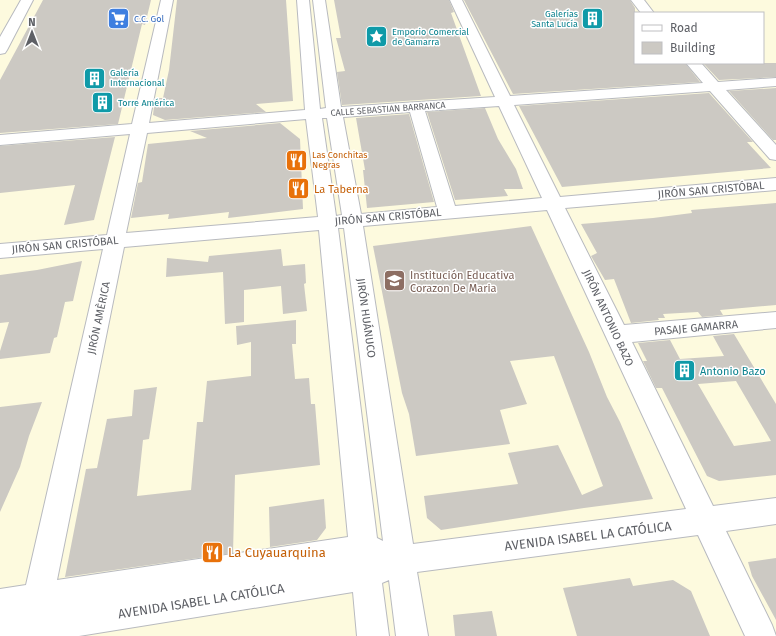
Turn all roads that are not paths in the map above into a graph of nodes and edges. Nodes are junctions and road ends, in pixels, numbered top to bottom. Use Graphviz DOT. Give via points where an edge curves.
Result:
graph roads {
  1 [pos="28,0"];
  2 [pos="167,0"];
  3 [pos="303,0"];
  4 [pos="320,0"];
  5 [pos="456,0"];
  6 [pos="636,0"];
  7 [pos="647,12"];
  8 [pos="0,50"];
  9 [pos="695,64"];
  10 [pos="776,82"];
  11 [pos="714,86"];
  12 [pos="504,101"];
  13 [pos="416,107"];
  14 [pos="334,112"];
  15 [pos="313,114"];
  16 [pos="140,128"];
  17 [pos="0,140"];
  18 [pos="776,154"];
  19 [pos="776,184"];
  20 [pos="553,203"];
  21 [pos="448,212"];
  22 [pos="352,220"];
  23 [pos="328,222"];
  24 [pos="115,241"];
  25 [pos="0,251"];
  26 [pos="776,320"];
  27 [pos="616,335"];
  28 [pos="776,511"];
  29 [pos="704,521"];
  30 [pos="400,560"];
  31 [pos="366,562"];
  32 [pos="38,598"];
  33 [pos="0,604"];
  34 [pos="31,632"];
  35 [pos="0,633"];
  36 [pos="373,636"];
  37 [pos="412,636"];
  38 [pos="760,636"];
  1 -- 8 [label="street"];
  2 -- 16 [label="street, JIRÓN AMÈRICA"];
  3 -- 15 [label="street"];
  4 -- 14 [label="street, JIRÓN HUÁNUCO"];
  5 -- 12 [label="street, JIRÓN ANTONIO BAZO"];
  6 -- 7 [label="street"];
  9 -- 11 [label="street"];
  10 -- 11 [label="street, CALLE SEBASTIAN BARRANCA"];
  11 -- 12 [label="street, CALLE SEBASTIAN BARRANCA"];
  11 -- 18 [label="street"];
  12 -- 13 [label="street, CALLE SEBASTIAN BARRANCA"];
  12 -- 20 [label="street, JIRÓN ANTONIO BAZO"];
  13 -- 14 [label="street, CALLE SEBASTIAN BARRANCA"];
  13 -- 21 [label="street"];
  14 -- 15 [label="street, CALLE SEBASTIAN BARRANCA"];
  14 -- 22 [label="street, JIRÓN HUÁNUCO"];
  15 -- 16 [label="street, CALLE SEBASTIAN BARRANCA"];
  15 -- 23 [label="street"];
  16 -- 17 [label="street, CALLE SEBASTIAN BARRANCA"];
  16 -- 24 [label="street, JIRÓN AMÈRICA"];
  19 -- 20 [label="street, JIRÓN SAN CRISTÓBAL"];
  20 -- 21 [label="street, JIRÓN SAN CRISTÓBAL"];
  20 -- 27 [label="street, JIRÓN ANTONIO BAZO"];
  21 -- 22 [label="street, JIRÓN SAN CRISTÓBAL"];
  22 -- 23 [label="street, JIRÓN SAN CRISTÓBAL"];
  22 -- 30 [label="street, JIRÓN HUÁNUCO"];
  23 -- 24 [label="street, JIRÓN SAN CRISTÓBAL"];
  23 -- 31 [label="street"];
  24 -- 25 [label="street, JIRÓN SAN CRISTÓBAL"];
  24 -- 32 [label="street, JIRÓN AMÈRICA"];
  26 -- 27 [label="street, PASAJE GAMARRA"];
  27 -- 29 [label="street, JIRÓN ANTONIO BAZO"];
  28 -- 29 [label="street, AVENIDA ISABEL LA CATÓLICA"];
  29 -- 30 [label="street, AVENIDA ISABEL LA CATÓLICA"];
  29 -- 38 [label="street, JIRÓN ANTONIO BAZO"];
  30 -- 31 [label="street, AVENIDA ISABEL LA CATÓLICA"];
  30 -- 37 [label="street, JIRÓN HUÁNUCO"];
  31 -- 32 [label="street, AVENIDA ISABEL LA CATÓLICA"];
  31 -- 34 [label="street, AVENIDA ISABEL LA CATÓLICA"];
  31 -- 36 [label="street"];
  32 -- 33 [label="street, AVENIDA ISABEL LA CATÓLICA"];
  32 -- 34 [label="street, JIRÓN AMÈRICA"];
  34 -- 35 [label="street, AVENIDA ISABEL LA CATÓLICA"];
}
